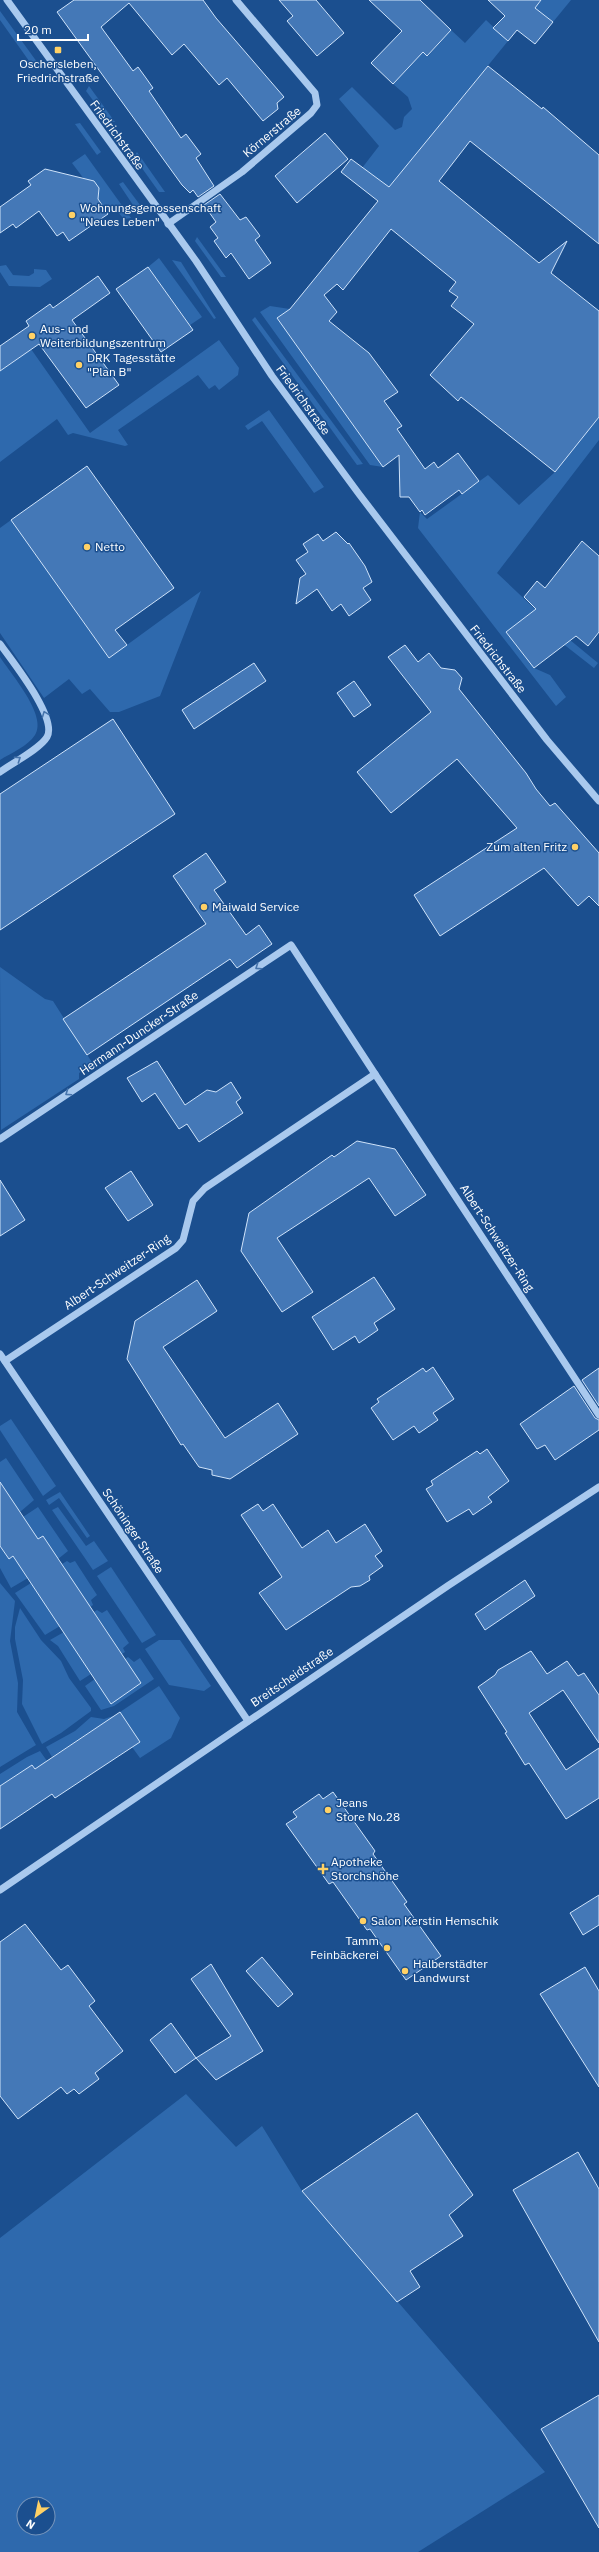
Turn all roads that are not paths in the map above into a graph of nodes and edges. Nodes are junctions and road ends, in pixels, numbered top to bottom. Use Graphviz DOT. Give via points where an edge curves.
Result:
graph roads {
  1 [pos="6,0"];
  2 [pos="236,0"];
  3 [pos="168,224"];
  4 [pos="0,644"];
  5 [pos="0,772"];
  6 [pos="599,801"];
  7 [pos="290,945"];
  8 [pos="375,1074"];
  9 [pos="0,1139"];
  10 [pos="0,1354"];
  11 [pos="4,1361"];
  12 [pos="599,1415"];
  13 [pos="599,1487"];
  14 [pos="248,1721"];
  15 [pos="0,1890"];
  1 -- 3 [label="street, Friedrichstraße"];
  2 -- 3 [label="street, Körnerstraße" via="316,93 317,105 242,172"];
  3 -- 6 [label="street, Friedrichstraße" via="215,289 272,376 378,520 547,740"];
  5 -- 4 [label="street, one-way" via="47,737 49,724 43,708"];
  7 -- 8 [label="street, Albert-Schweitzer-Ring"];
  7 -- 9 [label="street, Hermann-Duncker-Straße, one-way"];
  8 -- 11 [label="street, Albert-Schweitzer-Ring" via="205,1188 193,1201 183,1240 176,1248"];
  8 -- 12 [label="street, Albert-Schweitzer-Ring"];
  10 -- 11 [label="street, Schöninger Straße"];
  11 -- 14 [label="street, Schöninger Straße"];
  13 -- 14 [label="street, Breitscheidstraße"];
  14 -- 15 [label="street, Breitscheidstraße"];
}
